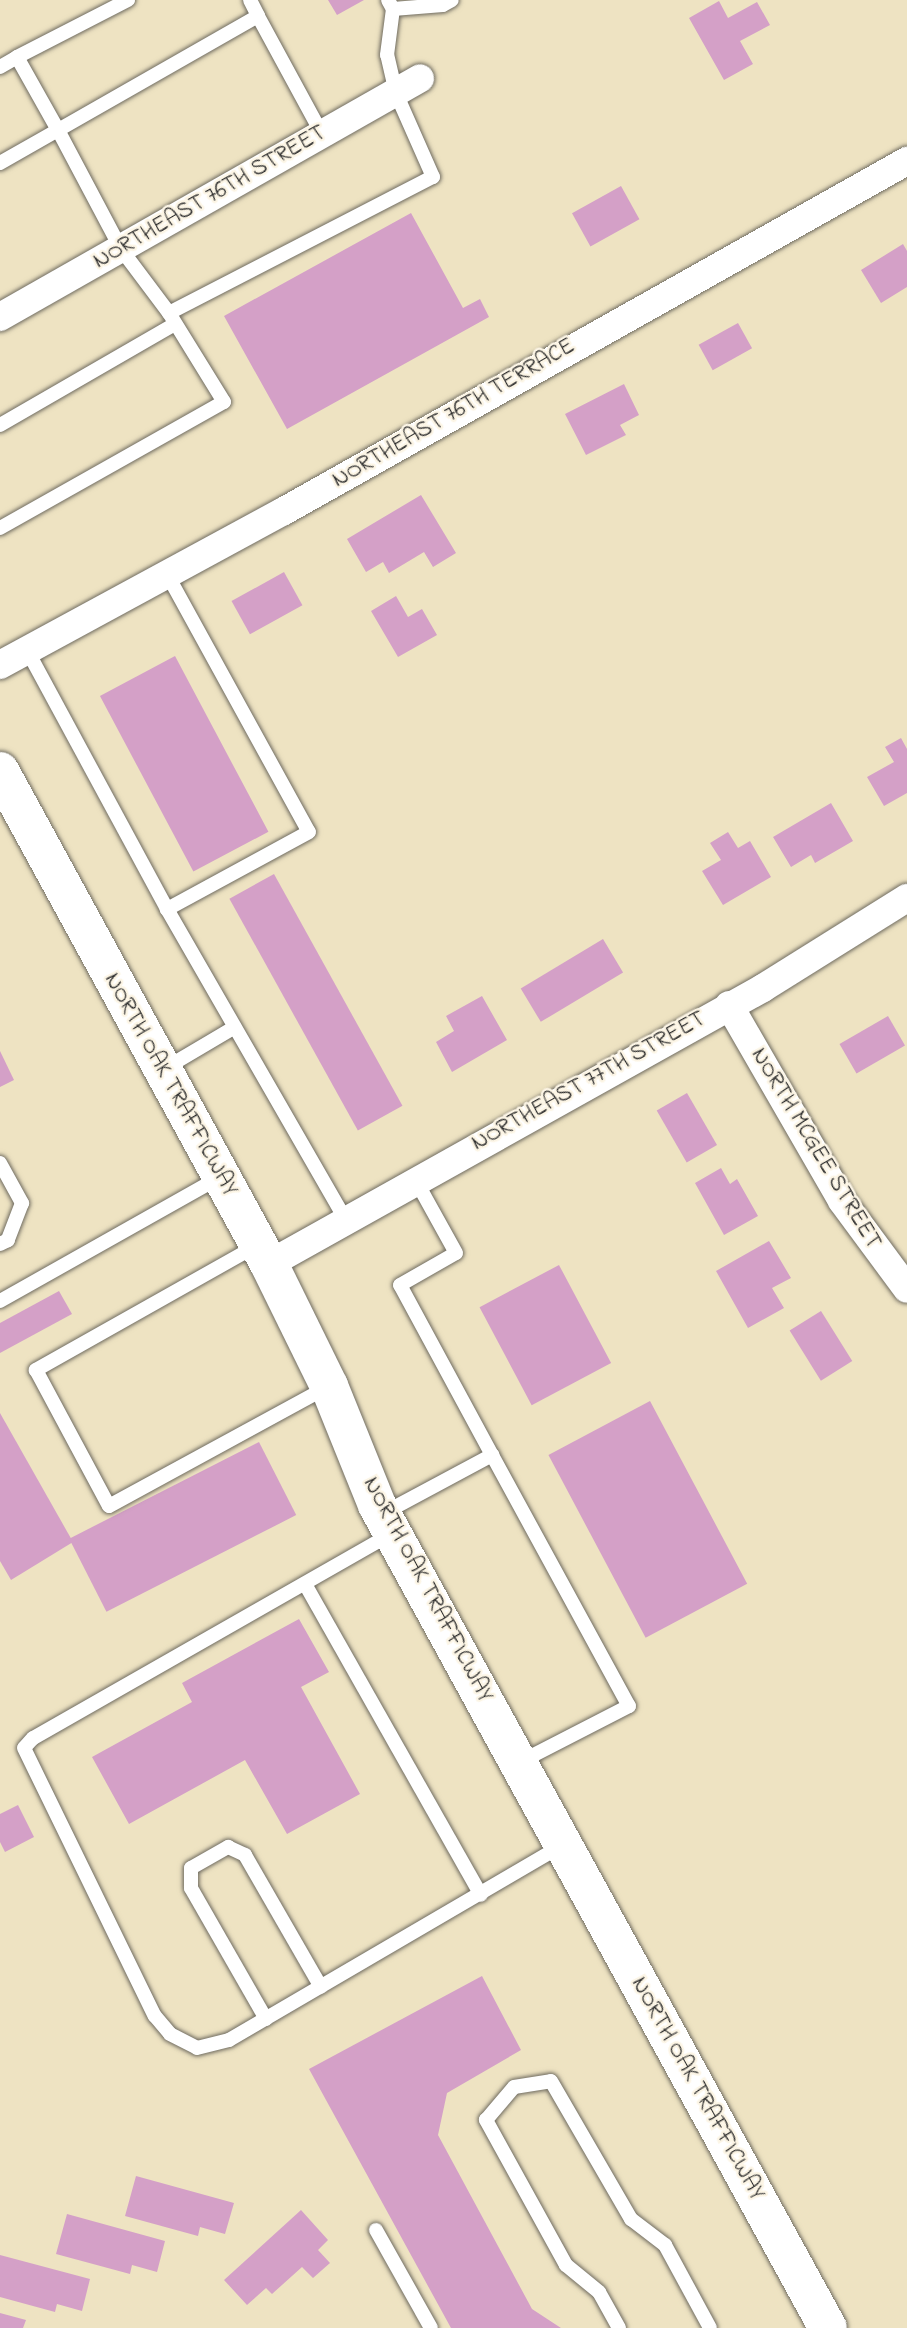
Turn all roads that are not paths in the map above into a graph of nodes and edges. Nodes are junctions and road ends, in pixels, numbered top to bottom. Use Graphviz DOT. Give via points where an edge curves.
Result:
graph roads {
  1 [pos="128,0"];
  2 [pos="250,0"];
  3 [pos="452,0"];
  4 [pos="390,4"];
  5 [pos="258,16"];
  6 [pos="17,57"];
  7 [pos="0,67"];
  8 [pos="420,78"];
  9 [pos="396,93"];
  10 [pos="58,130"];
  11 [pos="322,135"];
  12 [pos="907,161"];
  13 [pos="0,163"];
  14 [pos="121,248"];
  15 [pos="0,317"];
  16 [pos="172,318"];
  17 [pos="0,425"];
  18 [pos="0,528"];
  19 [pos="167,575"];
  20 [pos="27,650"];
  21 [pos="0,665"];
  22 [pos="3,783"];
  23 [pos="907,898"];
  24 [pos="167,909"];
  25 [pos="729,1005"];
  26 [pos="235,1027"];
  27 [pos="160,1072"];
  28 [pos="0,1163"];
  29 [pos="221,1176"];
  30 [pos="415,1180"];
  31 [pos="345,1219"];
  32 [pos="0,1244"];
  33 [pos="264,1254"];
  34 [pos="907,1289"];
  35 [pos="0,1301"];
  36 [pos="329,1386"];
  37 [pos="492,1455"];
  38 [pos="387,1524"];
  39 [pos="305,1584"];
  40 [pos="518,1763"];
  41 [pos="563,1845"];
  42 [pos="481,1895"];
  43 [pos="321,1987"];
  44 [pos="266,2019"];
  45 [pos="376,2230"];
  46 [pos="431,2328"];
  47 [pos="619,2328"];
  48 [pos="710,2328"];
  49 [pos="828,2328"];
  1 -- 6 [label="lane"];
  2 -- 5 [label="lane"];
  3 -- 4 [label="lane" via="443,5"];
  4 -- 9 [label="lane" via="387,55"];
  5 -- 10 [label="lane"];
  5 -- 11 [label="lane"];
  6 -- 7 [label="lane"];
  6 -- 10 [label="lane"];
  8 -- 9 [label="street, NORTHEAST 76TH STREET"];
  9 -- 11 [label="street, NORTHEAST 76TH STREET"];
  9 -- 16 [label="lane" via="433,177"];
  10 -- 13 [label="lane"];
  10 -- 14 [label="lane"];
  11 -- 14 [label="street, NORTHEAST 76TH STREET"];
  12 -- 19 [label="street, NORTHEAST 76TH TERRACE"];
  14 -- 15 [label="street, NORTHEAST 76TH STREET"];
  14 -- 16 [label="lane"];
  16 -- 17 [label="lane"];
  16 -- 18 [label="lane" via="224,402"];
  19 -- 20 [label="street, NORTHEAST 76TH TERRACE"];
  19 -- 24 [label="lane" via="309,832"];
  20 -- 21 [label="street, NORTHEAST 76TH TERRACE"];
  20 -- 24 [label="lane"];
  22 -- 27 [label="main road, NORTH OAK TRAFFICWAY"];
  23 -- 25 [label="street, NORTHEAST 77TH STREET" via="846,939"];
  24 -- 26 [label="lane"];
  25 -- 30 [label="street, NORTHEAST 77TH STREET"];
  25 -- 34 [label="street, NORTH MCGEE STREET" via="842,1201"];
  26 -- 27 [label="lane"];
  26 -- 31 [label="lane"];
  27 -- 29 [label="main road, NORTH OAK TRAFFICWAY"];
  28 -- 32 [label="lane" via="22,1203 8,1240"];
  29 -- 33 [label="main road, NORTH OAK TRAFFICWAY"];
  29 -- 35 [label="lane"];
  30 -- 31 [label="street, NORTHEAST 77TH STREET"];
  30 -- 37 [label="lane" via="456,1253 400,1285"];
  31 -- 33 [label="street, NORTHEAST 77TH STREET"];
  33 -- 36 [label="main road, NORTH OAK TRAFFICWAY"];
  33 -- 36 [label="lane" via="36,1370 109,1506"];
  36 -- 38 [label="main road, NORTH OAK TRAFFICWAY"];
  37 -- 38 [label="lane"];
  37 -- 40 [label="lane" via="629,1706"];
  38 -- 39 [label="lane"];
  38 -- 40 [label="main road, NORTH OAK TRAFFICWAY"];
  39 -- 42 [label="lane"];
  39 -- 44 [label="lane" via="33,1738 24,1748 155,2016 170,2034 197,2048 229,2040"];
  40 -- 41 [label="main road, NORTH OAK TRAFFICWAY"];
  41 -- 42 [label="lane"];
  41 -- 49 [label="main road, NORTH OAK TRAFFICWAY"];
  42 -- 43 [label="lane"];
  43 -- 44 [label="lane"];
  43 -- 44 [label="lane" via="245,1855 229,1847 191,1868 187,1877 191,1888"];
  45 -- 46 [label="lane"];
  47 -- 48 [label="lane" via="599,2292 566,2265 486,2120 514,2087 551,2081 631,2219 666,2245"];
}
